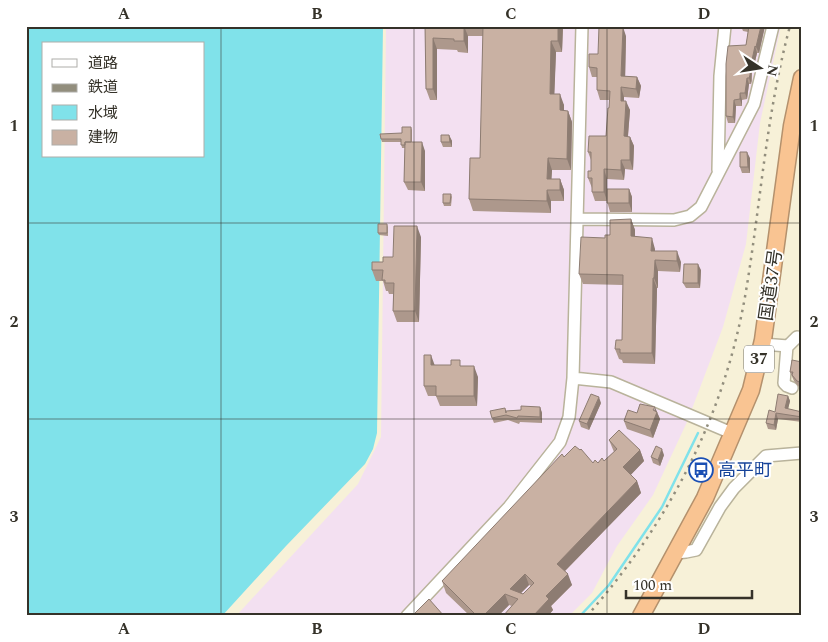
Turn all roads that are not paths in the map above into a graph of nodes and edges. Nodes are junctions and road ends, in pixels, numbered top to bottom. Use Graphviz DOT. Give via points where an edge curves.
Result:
graph roads {
  1 [pos="582,26"];
  2 [pos="725,26"];
  3 [pos="773,26"];
  4 [pos="802,78"];
  5 [pos="717,174"];
  6 [pos="578,219"];
  7 [pos="802,338"];
  8 [pos="762,344"];
  9 [pos="786,346"];
  10 [pos="573,378"];
  11 [pos="792,388"];
  12 [pos="734,434"];
  13 [pos="802,453"];
  14 [pos="676,552"];
  15 [pos="407,616"];
  16 [pos="641,616"];
  1 -- 6 [label="street"];
  2 -- 5 [label="street"];
  3 -- 5 [label="street" via="754,104"];
  4 -- 8 [label="highway, 国道37号 / 37" via="792,126"];
  5 -- 6 [label="street" via="701,207 690,216 674,220"];
  6 -- 10 [label="street"];
  7 -- 9 [label="street" via="797,337"];
  8 -- 9 [label="street"];
  8 -- 12 [label="highway, 国道37号 / 37" via="751,390"];
  9 -- 11 [label="street" via="784,383"];
  10 -- 12 [label="street" via="611,382"];
  10 -- 15 [label="street" via="569,417 560,442 509,507"];
  12 -- 14 [label="highway, 国道37号 / 37"];
  13 -- 14 [label="street" via="766,456 734,488 696,550"];
  14 -- 16 [label="highway, 国道37号 / 37"];
}
